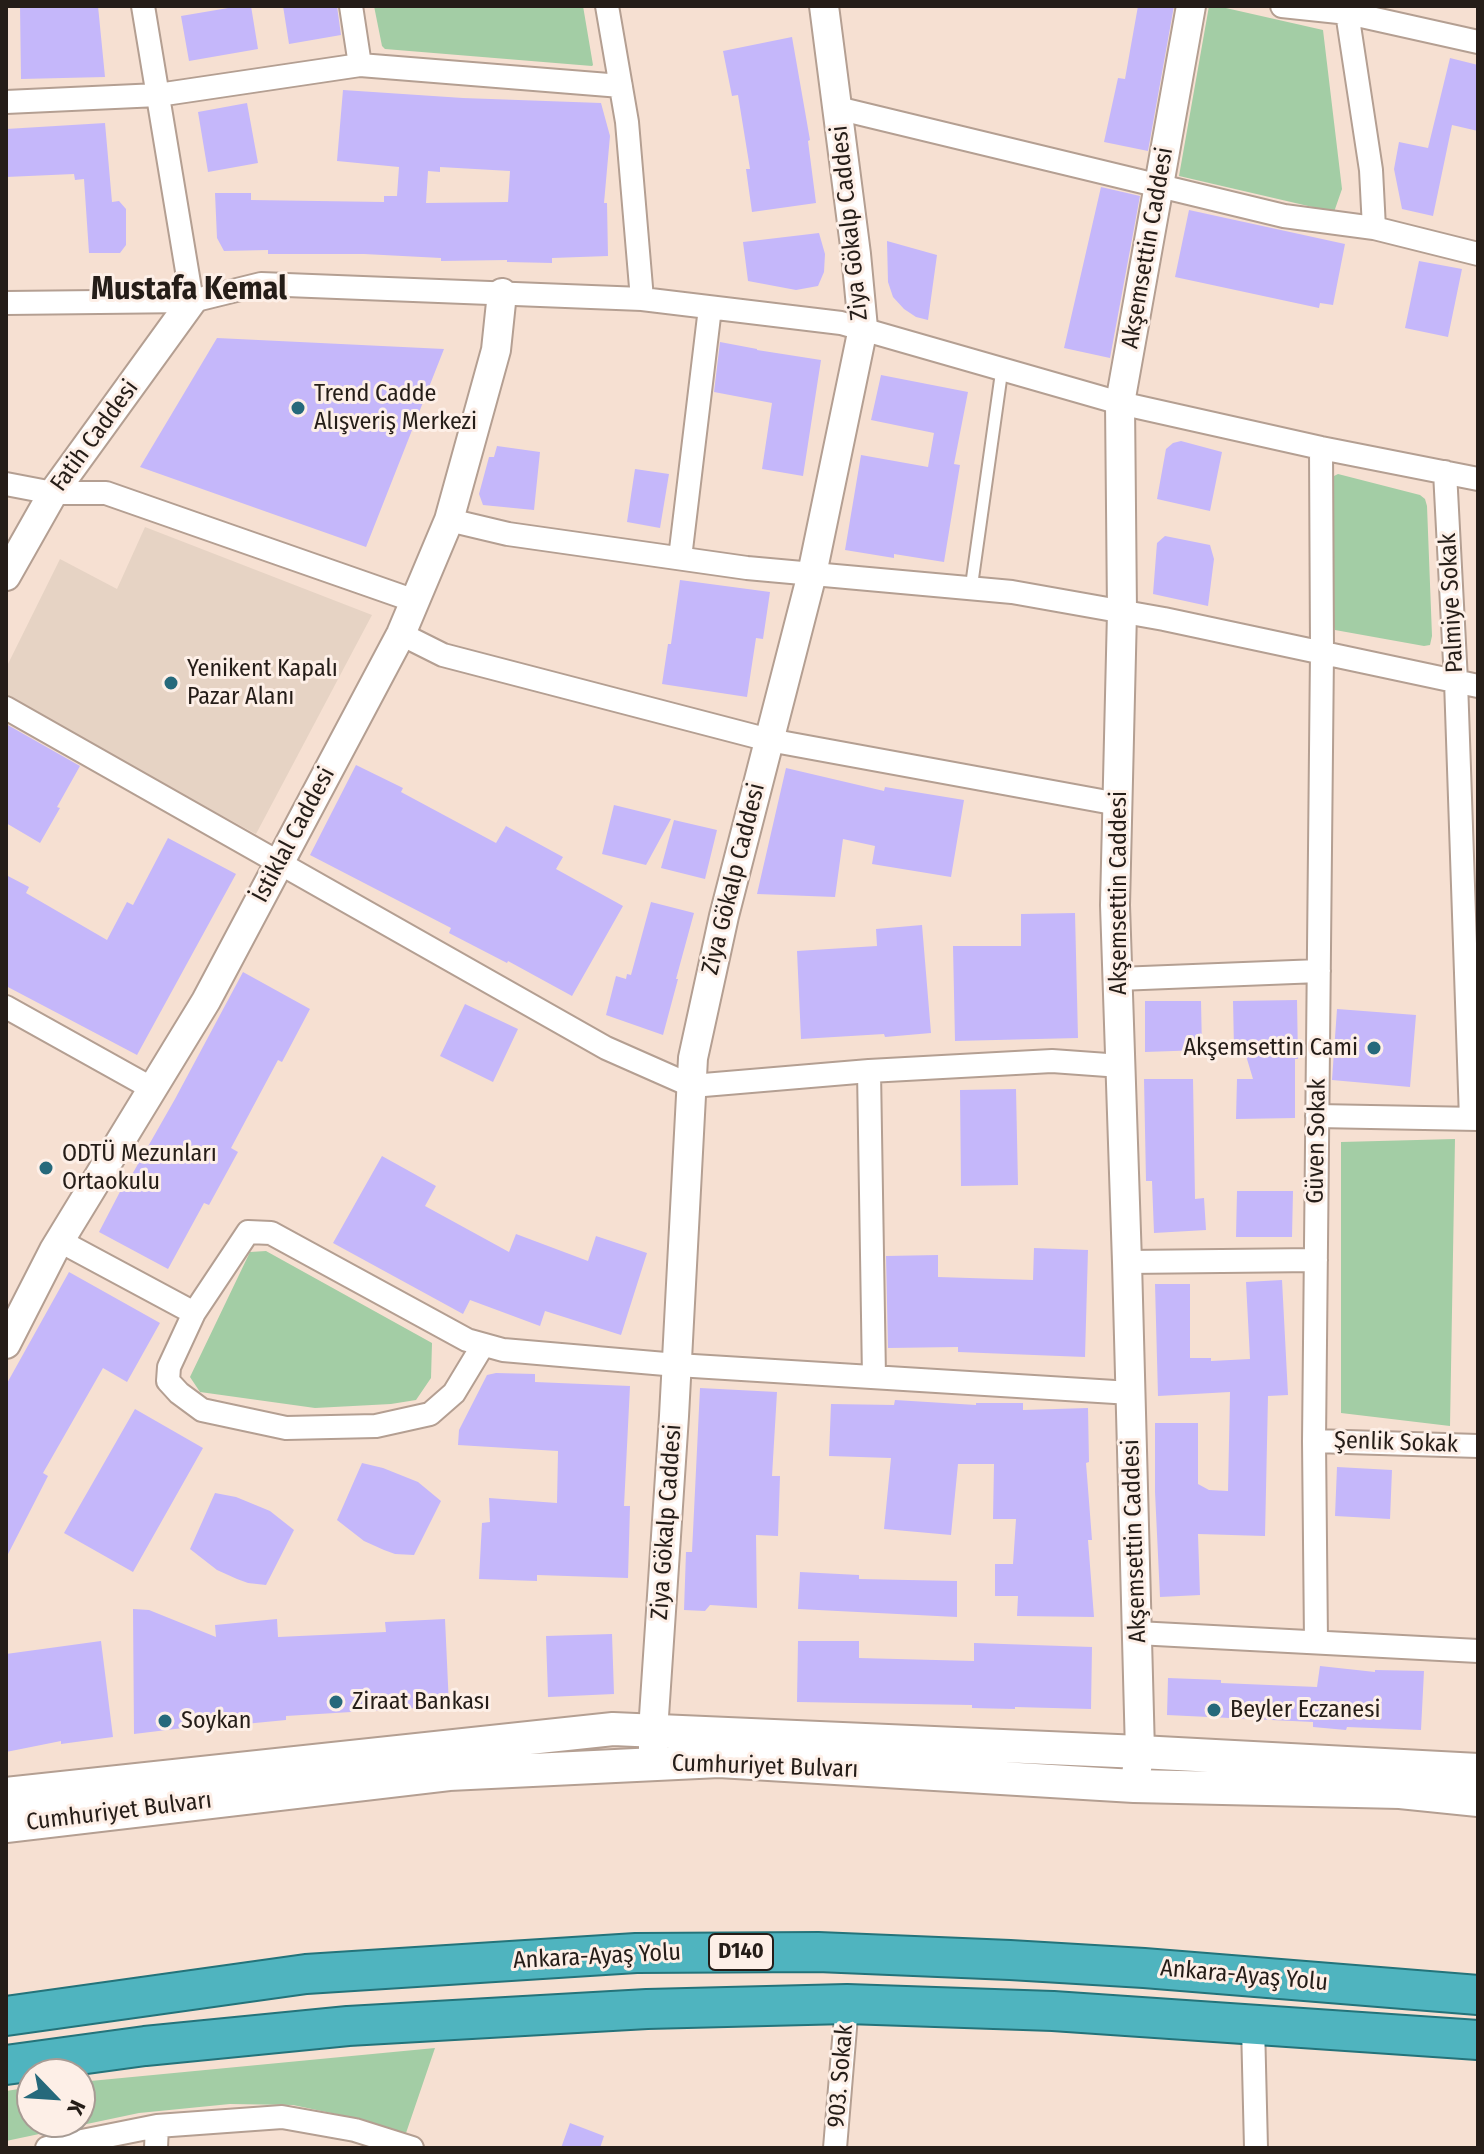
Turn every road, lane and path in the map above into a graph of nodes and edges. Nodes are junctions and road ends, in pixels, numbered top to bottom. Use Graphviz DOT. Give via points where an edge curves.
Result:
graph roads {
  1 [pos="143,6"];
  2 [pos="351,6"];
  3 [pos="607,6"];
  4 [pos="824,6"];
  5 [pos="1191,6"];
  6 [pos="1282,6"];
  7 [pos="1347,9"];
  8 [pos="1478,42"];
  9 [pos="360,65"];
  10 [pos="621,86"];
  11 [pos="158,95"];
  12 [pos="6,102"];
  13 [pos="837,108"];
  14 [pos="1158,187"];
  15 [pos="1374,228"];
  16 [pos="1478,254"];
  17 [pos="502,293"];
  18 [pos="642,299"];
  19 [pos="192,301"];
  20 [pos="6,303"];
  21 [pos="710,308"];
  22 [pos="863,328"];
  23 [pos="1002,369"];
  24 [pos="1120,403"];
  25 [pos="1321,448"];
  26 [pos="1445,472"];
  27 [pos="1478,479"];
  28 [pos="6,484"];
  29 [pos="53,493"];
  30 [pos="449,520"];
  31 [pos="680,558"];
  32 [pos="812,574"];
  33 [pos="6,576"];
  34 [pos="971,589"];
  35 [pos="415,601"];
  36 [pos="1122,612"];
  37 [pos="401,634"];
  38 [pos="1322,652"];
  39 [pos="1467,683"];
  40 [pos="6,708"];
  41 [pos="769,740"];
  42 [pos="1118,804"];
  43 [pos="279,862"];
  44 [pos="1319,971"];
  45 [pos="1118,979"];
  46 [pos="6,1007"];
  47 [pos="1121,1066"];
  48 [pos="869,1071"];
  49 [pos="692,1086"];
  50 [pos="153,1089"];
  51 [pos="1317,1116"];
  52 [pos="1475,1119"];
  53 [pos="60,1241"];
  54 [pos="1316,1260"];
  55 [pos="1127,1262"];
  56 [pos="194,1313"];
  57 [pos="6,1344"];
  58 [pos="483,1345"];
  59 [pos="677,1365"];
  60 [pos="874,1377"];
  61 [pos="1131,1393"];
  62 [pos="1314,1441"];
  63 [pos="1478,1446"];
  64 [pos="1137,1633"];
  65 [pos="1316,1642"];
  66 [pos="1478,1651"];
  67 [pos="653,1731"];
  68 [pos="1140,1752"];
  69 [pos="654,1764"];
  70 [pos="1478,1770"];
  71 [pos="1134,1786"];
  72 [pos="6,1794"];
  73 [pos="1478,1800"];
  74 [pos="6,1826"];
  75 [pos="1478,1995"];
  76 [pos="847,2004"];
  77 [pos="6,2016"];
  78 [pos="1253,2025"];
  79 [pos="1478,2040"];
  80 [pos="6,2065"];
  81 [pos="156,2137"];
  82 [pos="352,2139"];
  83 [pos="47,2148"];
  84 [pos="412,2148"];
  85 [pos="835,2148"];
  86 [pos="1256,2148"];
  1 -- 11 [label="street"];
  2 -- 9 [label="street"];
  3 -- 10 [label="street"];
  4 -- 13 [label="street, Ziya Gökalp Caddesi"];
  5 -- 14 [label="street, Akşemsettin Caddesi"];
  6 -- 7 [label="street"];
  7 -- 8 [label="street"];
  7 -- 15 [label="street" via="1371,170"];
  9 -- 10 [label="street"];
  9 -- 11 [label="street"];
  10 -- 18 [label="street"];
  11 -- 12 [label="street"];
  11 -- 19 [label="street"];
  13 -- 14 [label="street"];
  13 -- 22 [label="street, Ziya Gökalp Caddesi"];
  14 -- 15 [label="street" via="1284,216"];
  14 -- 24 [label="street, Akşemsettin Caddesi"];
  15 -- 16 [label="street"];
  17 -- 18 [label="street"];
  17 -- 19 [label="street" via="261,284"];
  17 -- 30 [label="street, İstiklal Caddesi" via="496,350"];
  18 -- 21 [label="street"];
  19 -- 20 [label="street"];
  19 -- 29 [label="street, Fatih Caddesi"];
  21 -- 22 [label="street"];
  21 -- 31 [label="street"];
  22 -- 23 [label="street"];
  22 -- 32 [label="street, Ziya Gökalp Caddesi"];
  23 -- 24 [label="street"];
  23 -- 34 [label="lane"];
  24 -- 25 [label="street"];
  24 -- 36 [label="street, Akşemsettin Caddesi"];
  25 -- 26 [label="street"];
  25 -- 38 [label="street, Güven Sokak"];
  26 -- 27 [label="street"];
  26 -- 39 [label="street, Palmiye Sokak"];
  28 -- 29 [label="street"];
  29 -- 33 [label="street, Fatih Caddesi"];
  29 -- 35 [label="street" via="106,493"];
  30 -- 31 [label="street" via="508,534"];
  30 -- 35 [label="street, İstiklal Caddesi"];
  31 -- 32 [label="street"];
  32 -- 34 [label="street"];
  32 -- 41 [label="street, Ziya Gökalp Caddesi"];
  34 -- 36 [label="street"];
  35 -- 37 [label="street, İstiklal Caddesi"];
  36 -- 38 [label="street"];
  36 -- 42 [label="street, Akşemsettin Caddesi"];
  37 -- 41 [label="street" via="443,655"];
  37 -- 43 [label="street, İstiklal Caddesi"];
  38 -- 39 [label="street"];
  38 -- 44 [label="street, Güven Sokak"];
  39 -- 52 [label="street, Palmiye Sokak"];
  40 -- 43 [label="street"];
  41 -- 42 [label="street"];
  41 -- 49 [label="street, Ziya Gökalp Caddesi" via="724,916 693,1058"];
  42 -- 45 [label="street, Akşemsettin Caddesi"];
  43 -- 49 [label="street" via="606,1048"];
  43 -- 50 [label="street, İstiklal Caddesi"];
  44 -- 45 [label="street"];
  44 -- 51 [label="street, Güven Sokak"];
  45 -- 47 [label="street, Akşemsettin Caddesi"];
  46 -- 50 [label="street"];
  47 -- 48 [label="street" via="1052,1061"];
  47 -- 55 [label="street, Akşemsettin Caddesi"];
  48 -- 49 [label="street"];
  48 -- 60 [label="street"];
  49 -- 59 [label="street, Ziya Gökalp Caddesi"];
  50 -- 53 [label="street, İstiklal Caddesi"];
  51 -- 52 [label="street"];
  51 -- 54 [label="street, Güven Sokak"];
  53 -- 56 [label="street"];
  53 -- 57 [label="street, İstiklal Caddesi"];
  54 -- 55 [label="street"];
  54 -- 62 [label="street, Güven Sokak"];
  55 -- 61 [label="street, Akşemsettin Caddesi"];
  56 -- 58 [label="street" via="248,1232 271,1233"];
  56 -- 58 [label="street" via="169,1367 168,1381 202,1410 286,1428 376,1426 430,1414 454,1393"];
  58 -- 59 [label="street"];
  59 -- 60 [label="street"];
  59 -- 67 [label="street, Ziya Gökalp Caddesi"];
  60 -- 61 [label="street"];
  61 -- 64 [label="street, Akşemsettin Caddesi"];
  62 -- 63 [label="street, Şenlik Sokak"];
  62 -- 65 [label="street, Güven Sokak"];
  64 -- 65 [label="street"];
  64 -- 68 [label="street, Akşemsettin Caddesi"];
  65 -- 66 [label="street"];
  67 -- 68 [label="main road, Cumhuriyet Bulvarı"];
  67 -- 69 [label="street, Ziya Gökalp Caddesi"];
  67 -- 72 [label="main road, Cumhuriyet Bulvarı" via="613,1729"];
  68 -- 70 [label="main road, Cumhuriyet Bulvarı"];
  68 -- 71 [label="street, Akşemsettin Caddesi"];
  69 -- 71 [label="main road, Cumhuriyet Bulvarı" via="719,1761"];
  69 -- 74 [label="main road, Cumhuriyet Bulvarı" via="449,1774"];
  71 -- 73 [label="main road, Cumhuriyet Bulvarı" via="1400,1792"];
  75 -- 77 [label="highway, Ankara-Ayaş Yolu / D140" via="1010,1960 818,1952 636,1953 306,1974"];
  76 -- 78 [label="highway, Ankara-Ayaş Yolu / D140"];
  76 -- 80 [label="highway, Ankara-Ayaş Yolu / D140" via="348,2026"];
  76 -- 85 [label="street, 903. Sokak"];
  78 -- 79 [label="highway, Ankara-Ayaş Yolu / D140"];
  78 -- 86 [label="street"];
  81 -- 82 [label="street" via="282,2117"];
  81 -- 83 [label="street"];
  82 -- 84 [label="street"];
}
